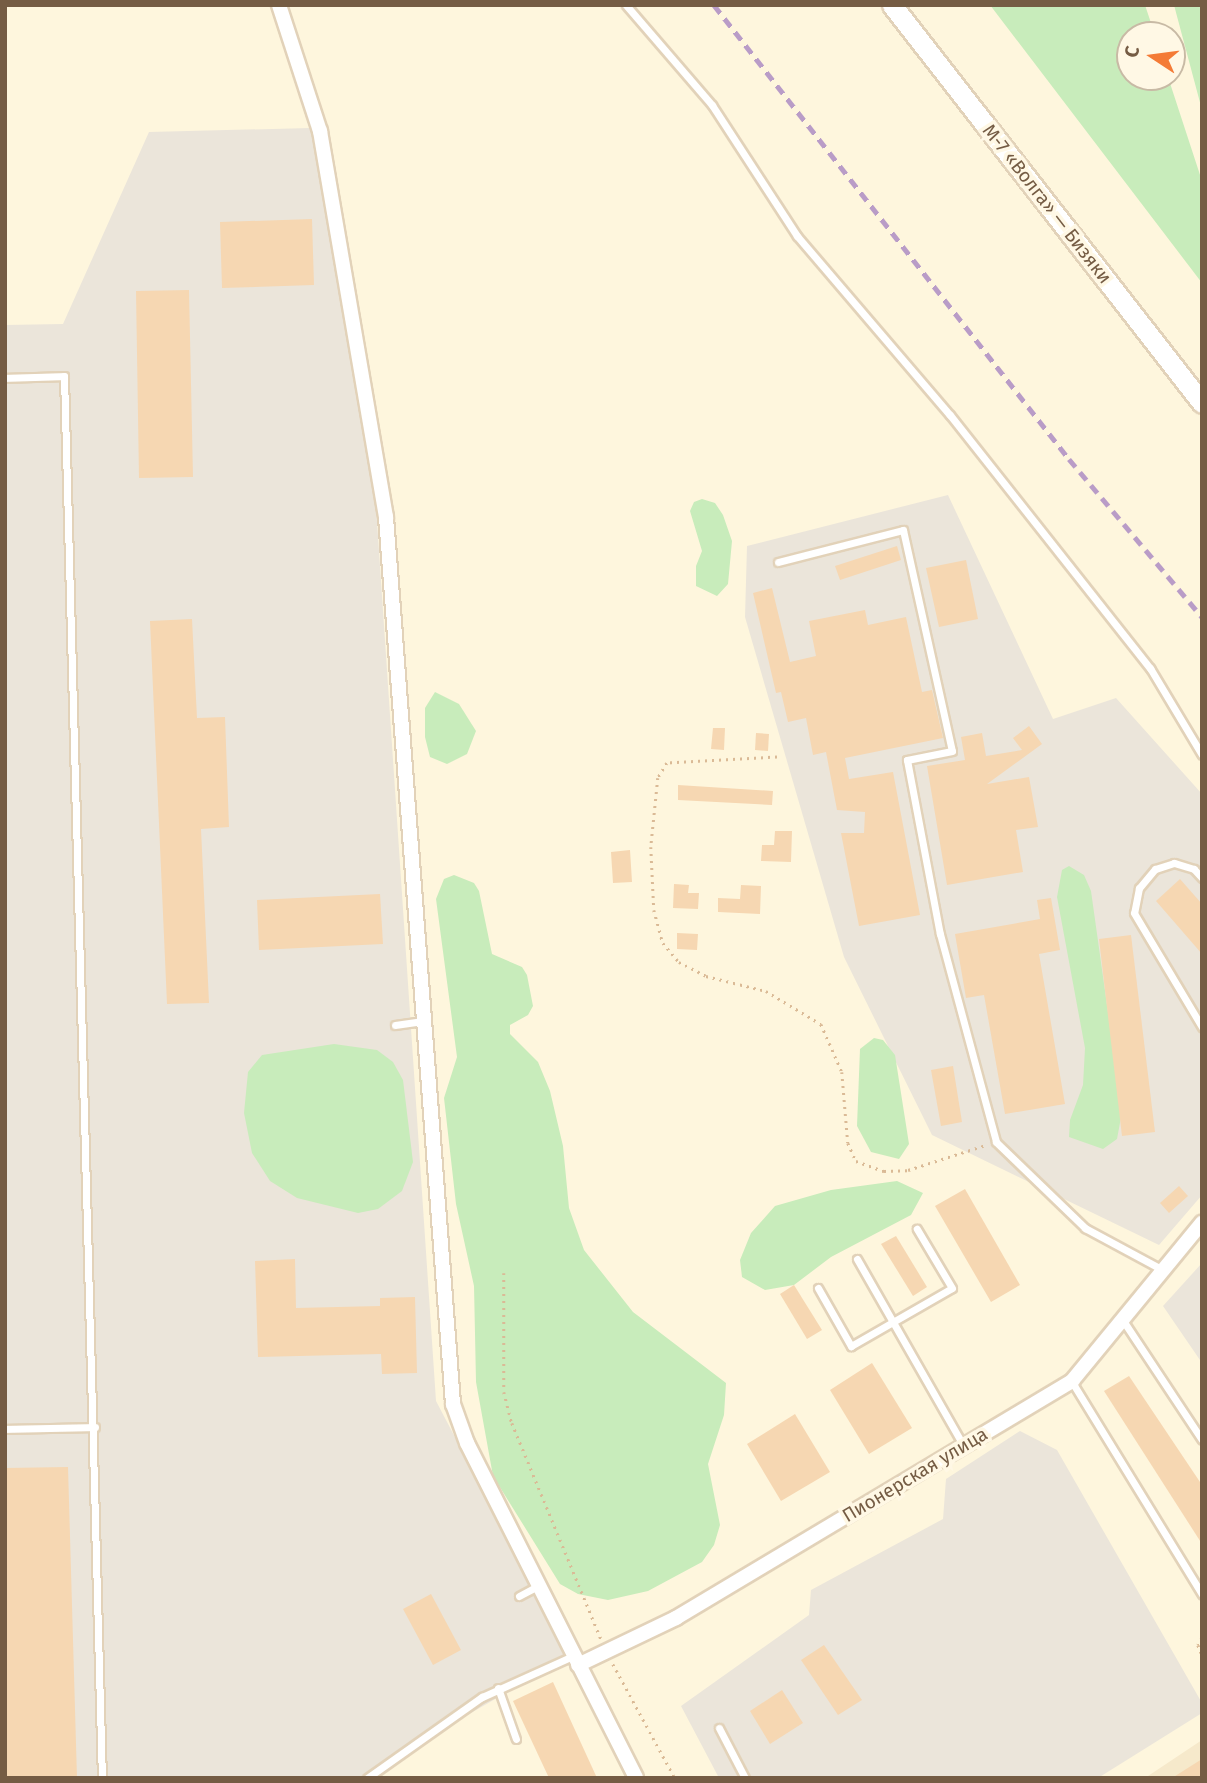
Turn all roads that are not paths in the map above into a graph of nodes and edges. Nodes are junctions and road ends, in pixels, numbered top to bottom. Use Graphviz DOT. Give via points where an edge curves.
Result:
graph roads {
  1 [pos="279,5"];
  2 [pos="626,5"];
  3 [pos="892,5"];
  4 [pos="5,378"];
  5 [pos="1202,403"];
  6 [pos="778,562"];
  7 [pos="1202,755"];
  8 [pos="1202,878"];
  9 [pos="426,1021"];
  10 [pos="395,1025"];
  11 [pos="1202,1027"];
  12 [pos="1202,1223"];
  13 [pos="917,1229"];
  14 [pos="857,1259"];
  15 [pos="1163,1270"];
  16 [pos="818,1288"];
  17 [pos="892,1322"];
  18 [pos="1124,1322"];
  19 [pos="1072,1381"];
  20 [pos="94,1427"];
  21 [pos="5,1429"];
  22 [pos="1202,1440"];
  23 [pos="964,1446"];
  24 [pos="538,1586"];
  25 [pos="1202,1594"];
  26 [pos="519,1595"];
  27 [pos="575,1660"];
  28 [pos="498,1688"];
  29 [pos="719,1728"];
  30 [pos="516,1739"];
  31 [pos="102,1778"];
  32 [pos="367,1778"];
  33 [pos="636,1778"];
  34 [pos="745,1778"];
  1 -- 9 [label="street" via="320,131 386,517"];
  2 -- 7 [label="lane" via="712,105 797,236 950,415 1150,668"];
  3 -- 5 [label="main road, М-7 «Волга» — Бизяки"];
  4 -- 20 [label="lane" via="64,376"];
  6 -- 15 [label="lane" via="903,530 952,751 907,760 940,934 996,1142 1084,1228"];
  8 -- 11 [label="lane" via="1194,869 1174,863 1155,869 1139,888 1134,912"];
  9 -- 10 [label="lane"];
  9 -- 24 [label="street" via="453,1404 467,1443"];
  12 -- 15 [label="street, Пионерская улица"];
  13 -- 17 [label="lane" via="952,1289"];
  14 -- 17 [label="lane"];
  15 -- 18 [label="street, Пионерская улица"];
  16 -- 17 [label="lane" via="851,1346"];
  17 -- 23 [label="lane"];
  18 -- 19 [label="street, Пионерская улица"];
  18 -- 22 [label="lane"];
  19 -- 23 [label="street, Пионерская улица"];
  19 -- 25 [label="lane"];
  20 -- 21 [label="lane"];
  20 -- 31 [label="lane"];
  23 -- 27 [label="street, Пионерская улица" via="676,1618 607,1652"];
  24 -- 26 [label="lane"];
  24 -- 27 [label="street"];
  27 -- 28 [label="lane"];
  27 -- 33 [label="street"];
  28 -- 30 [label="lane"];
  28 -- 32 [label="lane"];
  29 -- 34 [label="lane"];
}
